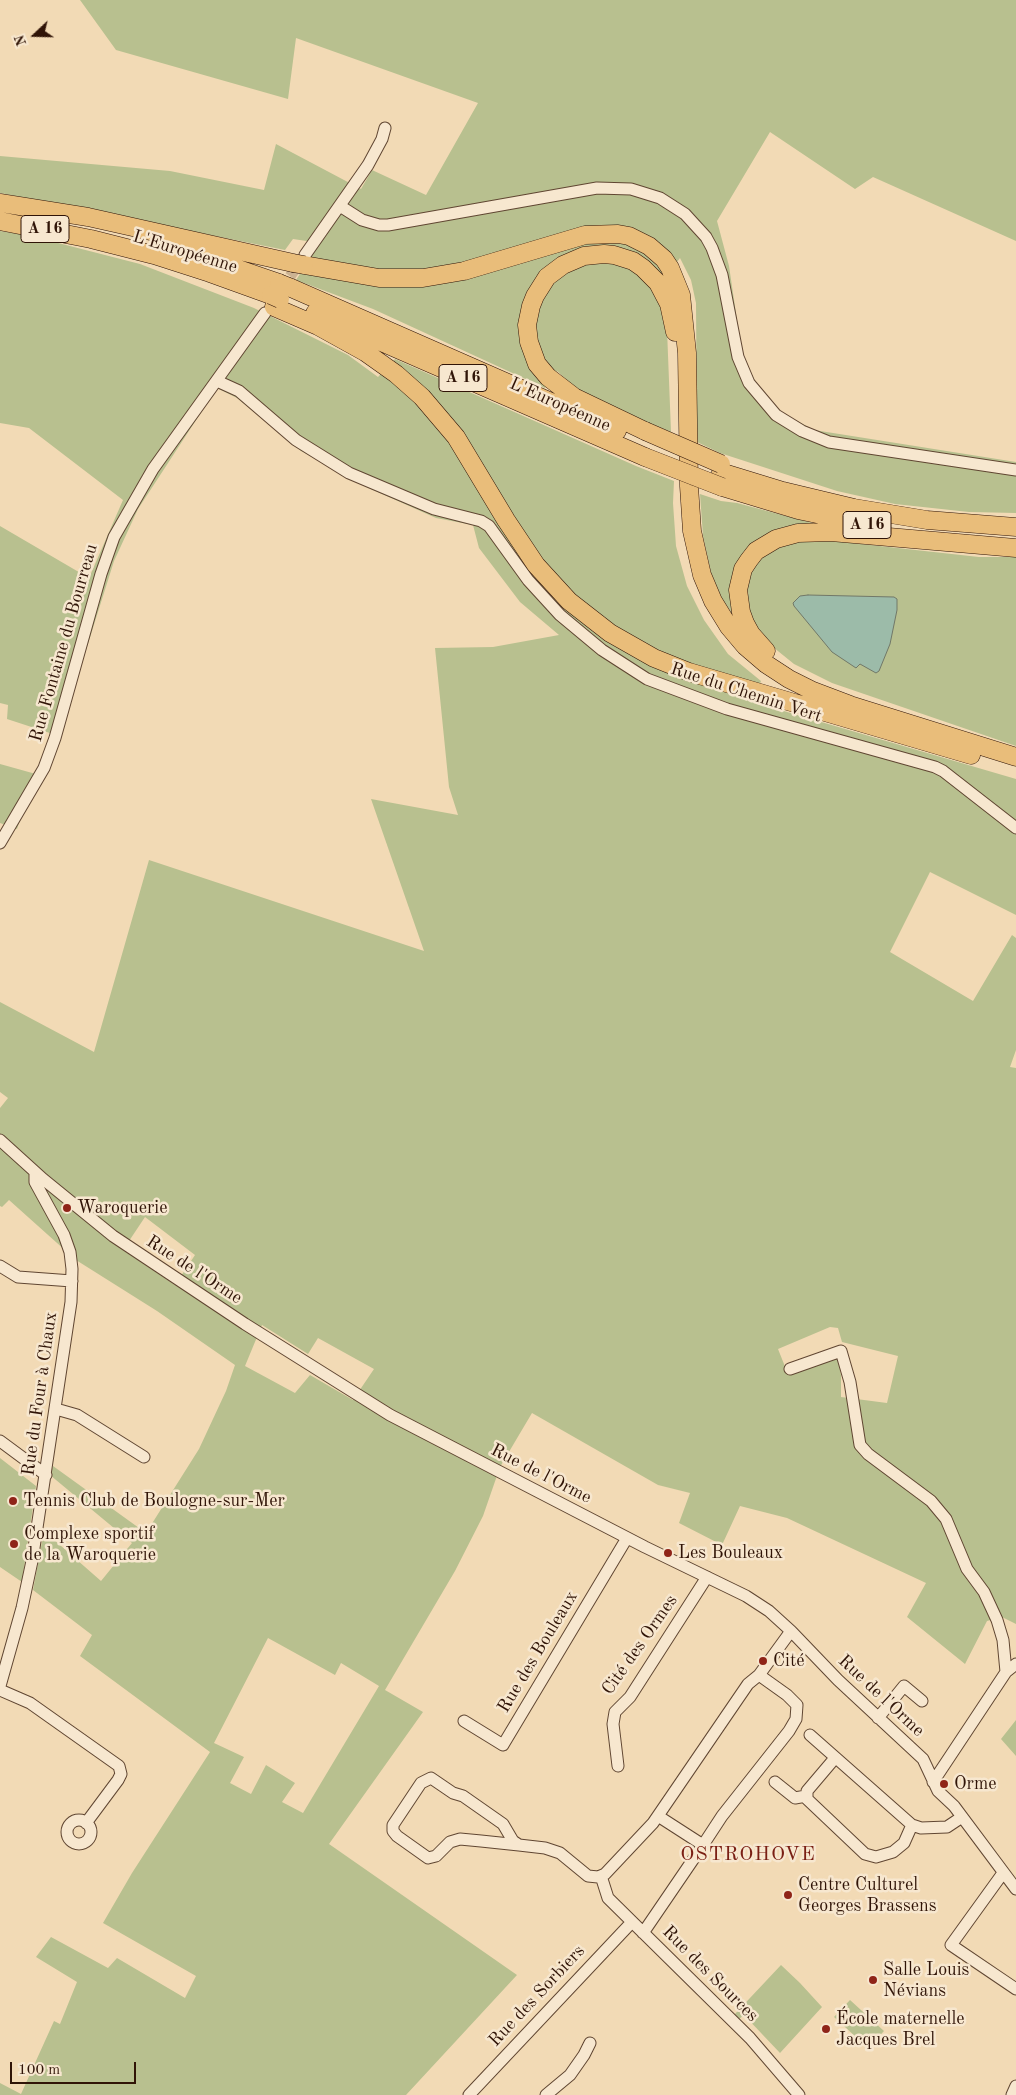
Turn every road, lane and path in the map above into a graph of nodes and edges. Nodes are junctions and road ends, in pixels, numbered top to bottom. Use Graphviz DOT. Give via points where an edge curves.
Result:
graph roads {
  1 [pos="385,128"];
  2 [pos="0,203"];
  3 [pos="340,206"];
  4 [pos="0,207"];
  5 [pos="0,221"];
  6 [pos="301,261"];
  7 [pos="275,298"];
  8 [pos="217,381"];
  9 [pos="645,444"];
  10 [pos="1016,470"];
  11 [pos="721,474"];
  12 [pos="1016,527"];
  13 [pos="1016,541"];
  14 [pos="1016,548"];
  15 [pos="947,735"];
  16 [pos="976,756"];
  17 [pos="1016,757"];
  18 [pos="1016,768"];
  19 [pos="1016,828"];
  20 [pos="0,843"];
  21 [pos="0,1140"];
  22 [pos="35,1172"];
  23 [pos="0,1266"];
  24 [pos="72,1280"];
  25 [pos="790,1369"];
  26 [pos="56,1409"];
  27 [pos="0,1441"];
  28 [pos="144,1457"];
  29 [pos="46,1475"];
  30 [pos="627,1538"];
  31 [pos="706,1577"];
  32 [pos="791,1631"];
  33 [pos="1016,1664"];
  34 [pos="1006,1672"];
  35 [pos="758,1675"];
  36 [pos="0,1686"];
  37 [pos="0,1690"];
  38 [pos="922,1701"];
  39 [pos="878,1718"];
  40 [pos="464,1721"];
  41 [pos="810,1736"];
  42 [pos="835,1758"];
  43 [pos="618,1766"];
  44 [pos="774,1782"];
  45 [pos="933,1782"];
  46 [pos="806,1796"];
  47 [pos="658,1816"];
  48 [pos="962,1818"];
  49 [pos="86,1822"];
  50 [pos="912,1826"];
  51 [pos="703,1844"];
  52 [pos="519,1845"];
  53 [pos="1003,1873"];
  54 [pos="601,1876"];
  55 [pos="1016,1889"];
  56 [pos="632,1922"];
  57 [pos="643,1932"];
  58 [pos="1016,1989"];
  59 [pos="590,2042"];
  60 [pos="1016,2086"];
  61 [pos="468,2095"];
  62 [pos="546,2095"];
  63 [pos="799,2095"];
  64 [pos="1012,2095"];
  1 -- 3 [label="street" via="375,154"];
  2 -- 6 [label="highway" via="98,219"];
  3 -- 6 [label="street"];
  3 -- 10 [label="street" via="362,220 388,225 597,188 630,189 660,198 685,214 701,230 712,248 722,275 738,357 749,383 776,415 802,431 830,442"];
  4 -- 7 [label="highway, L'Européenne / A 16" via="78,222 226,264"];
  5 -- 7 [label="highway, L'Européenne / A 16" via="91,239 192,267"];
  6 -- 15 [label="highway" via="379,278 422,278 464,272 585,235 618,234 649,246 670,268 681,295 687,353 692,531 702,575 720,614 746,646 788,679 850,705"];
  7 -- 8 [label="street, Rue Fontaine du Bourreau"];
  7 -- 9 [label="highway, L'Européenne / A 16"];
  7 -- 16 [label="highway" via="371,356 422,397 456,437 536,564 569,601 610,633 654,658 689,672"];
  8 -- 19 [label="street, Rue du Chemin Vert" via="239,390 296,440 349,473 434,509 489,526 528,580 560,615 602,650 647,679 727,709 935,767"];
  8 -- 20 [label="street, Rue Fontaine du Bourreau" via="153,469 114,537 44,768"];
  9 -- 11 [label="highway, L'Européenne / A 16, bridge"];
  9 -- 11 [label="highway, bridge"];
  9 -- 16 [label="highway" via="565,391 548,377 534,357 527,325 532,301 547,277 573,259 604,254 633,261 658,283 669,304 676,342 686,552 702,598 728,641 756,668 795,692 849,714"];
  11 -- 12 [label="highway, A 16" via="784,486 881,514"];
  11 -- 13 [label="highway, L'Européenne / A 16" via="791,508 869,526"];
  14 -- 15 [label="highway" via="831,532 798,533 766,544 756,551 744,569 738,590 741,612 751,634 772,657 831,690"];
  15 -- 17 [label="highway"];
  16 -- 18 [label="highway"];
  21 -- 22 [label="street, Rue de l'Orme"];
  22 -- 24 [label="street, Rue du Four à Chaux" via="34,1180 69,1247"];
  22 -- 30 [label="street, Rue de l'Orme" via="122,1243 373,1405"];
  23 -- 24 [label="street" via="18,1277"];
  24 -- 26 [label="street, Rue du Four à Chaux"];
  25 -- 34 [label="street" via="841,1351 850,1382 860,1445 931,1501 946,1519 967,1569 984,1592 997,1620 1003,1640"];
  26 -- 28 [label="street" via="76,1415"];
  26 -- 29 [label="street, Rue du Four à Chaux"];
  27 -- 29 [label="street"];
  29 -- 36 [label="street, Rue du Four à Chaux" via="28,1584"];
  30 -- 31 [label="street, Rue de l'Orme"];
  30 -- 40 [label="street, Rue des Bouleaux" via="503,1745"];
  31 -- 32 [label="street, Rue de l'Orme" via="753,1600"];
  31 -- 43 [label="street, Cité des Ormes" via="630,1697 615,1712"];
  32 -- 35 [label="street"];
  32 -- 39 [label="street, Rue de l'Orme"];
  33 -- 34 [label="street"];
  34 -- 45 [label="street"];
  35 -- 47 [label="street" via="748,1684"];
  35 -- 51 [label="street" via="794,1701 798,1710 794,1724"];
  37 -- 49 [label="street" via="30,1703 119,1766 121,1774 118,1780"];
  38 -- 39 [label="street" via="904,1686"];
  39 -- 45 [label="street, Rue de l'Orme" via="923,1759"];
  41 -- 42 [label="street"];
  42 -- 46 [label="street"];
  42 -- 50 [label="street"];
  44 -- 46 [label="street" via="795,1798"];
  45 -- 48 [label="street, Rue de l'Orme"];
  46 -- 50 [label="street" via="868,1856 883,1857 893,1852 904,1843"];
  47 -- 51 [label="street"];
  47 -- 54 [label="street"];
  48 -- 50 [label="street" via="948,1827"];
  48 -- 53 [label="street, Rue de l'Orme"];
  51 -- 57 [label="street"];
  52 -- 52 [label="street" via="503,1824 464,1796 453,1793 431,1778 421,1782 393,1825 398,1836 431,1858 457,1839"];
  52 -- 54 [label="street" via="556,1851 588,1876"];
  53 -- 55 [label="street, Rue de l'Orme"];
  53 -- 58 [label="street" via="951,1945"];
  54 -- 56 [label="street, Rue des Sources" via="608,1898"];
  56 -- 57 [label="street, Rue des Sources"];
  56 -- 61 [label="street, Rue des Sorbiers"];
  57 -- 63 [label="street, Rue des Sources" via="750,2038"];
  59 -- 62 [label="street" via="570,2075"];
  60 -- 64 [label="street"];
}
